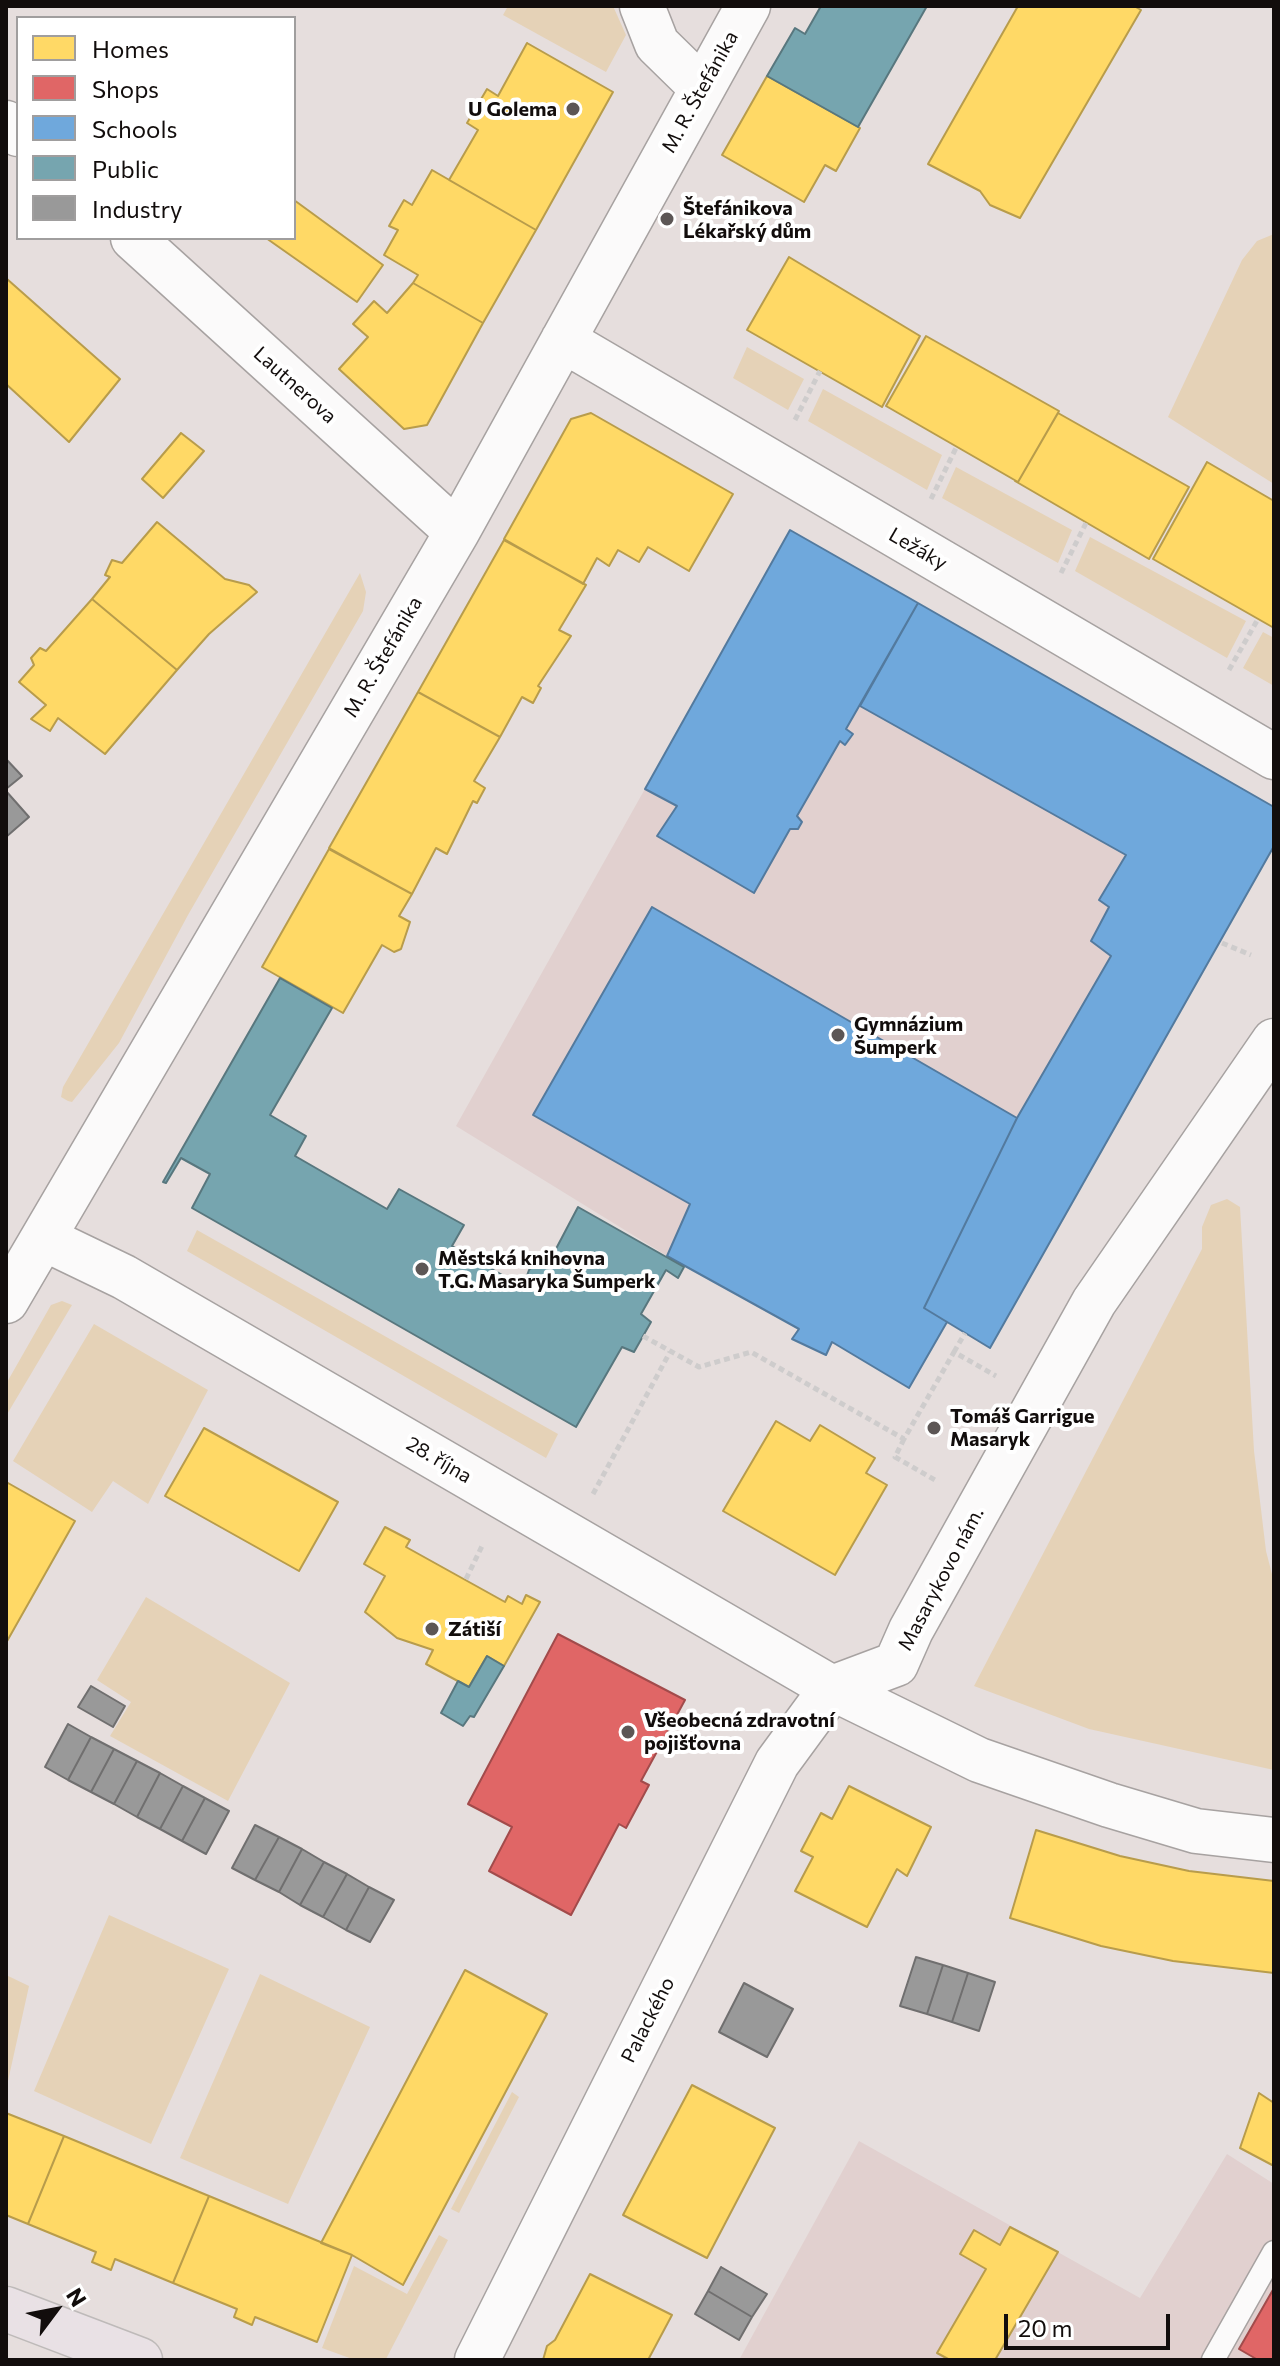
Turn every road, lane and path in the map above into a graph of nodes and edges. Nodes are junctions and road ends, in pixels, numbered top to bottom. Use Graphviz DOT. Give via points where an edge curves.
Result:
graph roads {
  1 [pos="642,6"];
  2 [pos="748,6"];
  3 [pos="702,88"];
  4 [pos="135,240"];
  5 [pos="563,340"];
  6 [pos="820,371"];
  7 [pos="793,423"];
  8 [pos="957,446"];
  9 [pos="931,500"];
  10 [pos="1086,523"];
  11 [pos="457,532"];
  12 [pos="1061,574"];
  13 [pos="1258,619"];
  14 [pos="1229,670"];
  15 [pos="1274,757"];
  16 [pos="1222,943"];
  17 [pos="1251,955"];
  18 [pos="1274,1041"];
  19 [pos="43,1238"];
  20 [pos="6,1301"];
  21 [pos="965,1333"];
  22 [pos="643,1336"];
  23 [pos="670,1352"];
  24 [pos="954,1352"];
  25 [pos="998,1376"];
  26 [pos="904,1439"];
  27 [pos="935,1480"];
  28 [pos="591,1498"];
  29 [pos="489,1532"];
  30 [pos="466,1579"];
  31 [pos="832,1688"];
  32 [pos="1274,1840"];
  33 [pos="1274,2252"];
  34 [pos="6,2309"];
  35 [pos="140,2360"];
  36 [pos="477,2360"];
  37 [pos="1213,2360"];
  1 -- 3 [label="street" via="657,44"];
  2 -- 3 [label="street, M. R. Štefánika"];
  3 -- 5 [label="street, M. R. Štefánika"];
  4 -- 11 [label="street, Lautnerova"];
  5 -- 11 [label="street, M. R. Štefánika"];
  5 -- 15 [label="street, Ležáky"];
  6 -- 7 [label="path"];
  8 -- 9 [label="path"];
  10 -- 12 [label="path"];
  11 -- 19 [label="street, M. R. Štefánika"];
  13 -- 14 [label="path"];
  16 -- 17 [label="path"];
  18 -- 31 [label="street, Masarykovo nám." via="1094,1302 896,1664"];
  19 -- 20 [label="street, M. R. Štefánika"];
  19 -- 31 [label="street, 28. října" via="124,1277"];
  21 -- 24 [label="path"];
  22 -- 23 [label="path"];
  23 -- 26 [label="path" via="699,1367 751,1352"];
  23 -- 28 [label="path"];
  24 -- 25 [label="path"];
  24 -- 26 [label="path"];
  26 -- 27 [label="path" via="895,1457"];
  29 -- 30 [label="path"];
  31 -- 32 [label="street" via="979,1760 1109,1805 1196,1831"];
  31 -- 36 [label="street, Palackého" via="777,1763"];
  33 -- 37 [label="lane"];
  34 -- 35 [label="main road"];
}
